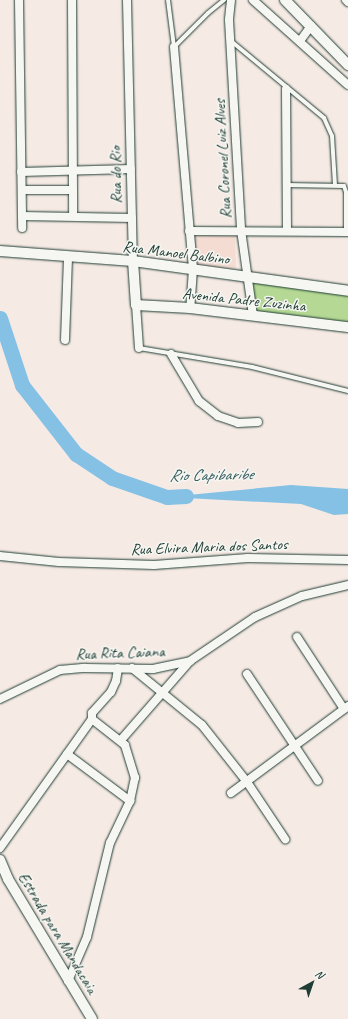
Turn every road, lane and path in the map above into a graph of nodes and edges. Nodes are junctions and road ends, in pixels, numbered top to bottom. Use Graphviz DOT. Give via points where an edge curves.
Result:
graph roads {
  1 [pos="19,0"];
  2 [pos="72,0"];
  3 [pos="127,0"];
  4 [pos="168,0"];
  5 [pos="224,0"];
  6 [pos="231,0"];
  7 [pos="253,0"];
  8 [pos="285,0"];
  9 [pos="346,0"];
  10 [pos="348,2"];
  11 [pos="311,26"];
  12 [pos="231,41"];
  13 [pos="300,41"];
  14 [pos="174,47"];
  15 [pos="348,64"];
  16 [pos="348,85"];
  17 [pos="286,89"];
  18 [pos="131,170"];
  19 [pos="72,171"];
  20 [pos="21,172"];
  21 [pos="286,185"];
  22 [pos="335,185"];
  23 [pos="22,190"];
  24 [pos="73,190"];
  25 [pos="22,216"];
  26 [pos="73,216"];
  27 [pos="132,218"];
  28 [pos="22,228"];
  29 [pos="241,230"];
  30 [pos="287,230"];
  31 [pos="189,231"];
  32 [pos="347,232"];
  33 [pos="0,251"];
  34 [pos="68,257"];
  35 [pos="133,261"];
  36 [pos="193,269"];
  37 [pos="247,278"];
  38 [pos="348,291"];
  39 [pos="136,305"];
  40 [pos="190,308"];
  41 [pos="253,315"];
  42 [pos="348,327"];
  43 [pos="65,340"];
  44 [pos="139,348"];
  45 [pos="171,354"];
  46 [pos="348,391"];
  47 [pos="258,422"];
  48 [pos="0,556"];
  49 [pos="348,560"];
  50 [pos="348,585"];
  51 [pos="297,637"];
  52 [pos="190,661"];
  53 [pos="118,668"];
  54 [pos="132,668"];
  55 [pos="247,674"];
  56 [pos="164,692"];
  57 [pos="0,699"];
  58 [pos="346,708"];
  59 [pos="92,719"];
  60 [pos="121,740"];
  61 [pos="294,745"];
  62 [pos="67,754"];
  63 [pos="247,782"];
  64 [pos="318,782"];
  65 [pos="231,793"];
  66 [pos="130,801"];
  67 [pos="285,839"];
  68 [pos="0,848"];
  69 [pos="0,860"];
  70 [pos="68,981"];
  71 [pos="92,1019"];
  1 -- 20 [label="street"];
  2 -- 19 [label="street"];
  3 -- 18 [label="street, Rua do Rio"];
  4 -- 14 [label="lane"];
  5 -- 14 [label="lane"];
  6 -- 12 [label="street, Rua Coronel Luiz Alves"];
  7 -- 13 [label="street"];
  8 -- 11 [label="street"];
  9 -- 10 [label="street"];
  11 -- 13 [label="street"];
  11 -- 15 [label="street"];
  12 -- 17 [label="lane"];
  12 -- 29 [label="street, Rua Coronel Luiz Alves"];
  13 -- 16 [label="street"];
  14 -- 31 [label="street"];
  17 -- 21 [label="street"];
  17 -- 22 [label="lane" via="328,123 332,136"];
  18 -- 19 [label="street"];
  18 -- 27 [label="street, Rua do Rio"];
  19 -- 20 [label="street"];
  19 -- 24 [label="street"];
  20 -- 23 [label="street"];
  21 -- 22 [label="lane"];
  21 -- 30 [label="street"];
  22 -- 32 [label="lane" via="346,189"];
  23 -- 24 [label="street"];
  23 -- 25 [label="street"];
  24 -- 26 [label="street"];
  25 -- 26 [label="street"];
  25 -- 28 [label="street"];
  26 -- 27 [label="street"];
  27 -- 35 [label="street, Rua do Rio"];
  29 -- 30 [label="street"];
  29 -- 31 [label="street"];
  29 -- 37 [label="street, Rua Coronel Luiz Alves"];
  30 -- 32 [label="street"];
  31 -- 36 [label="street"];
  33 -- 34 [label="street, Rua Manoel Balbino"];
  34 -- 35 [label="street, Rua Manoel Balbino"];
  34 -- 43 [label="street"];
  35 -- 36 [label="street, Rua Manoel Balbino"];
  35 -- 39 [label="street, Rua do Rio"];
  36 -- 37 [label="street, Rua Manoel Balbino"];
  36 -- 40 [label="street"];
  37 -- 38 [label="street, Rua Manoel Balbino"];
  37 -- 41 [label="street, Rua Coronel Luiz Alves"];
  39 -- 40 [label="street, Avenida Padre Zuzinha"];
  39 -- 44 [label="street, Rua do Rio"];
  40 -- 41 [label="street, Avenida Padre Zuzinha"];
  41 -- 42 [label="street, Avenida Padre Zuzinha"];
  44 -- 45 [label="lane"];
  45 -- 46 [label="lane" via="252,367"];
  45 -- 47 [label="street" via="199,401 218,416 238,423"];
  48 -- 49 [label="street, Rua Elvira Maria dos Santos" via="59,562 154,565 256,558"];
  50 -- 52 [label="street, Rua Rita Caiana" via="302,596 261,614 219,639"];
  51 -- 58 [label="street"];
  52 -- 54 [label="street, Rua Rita Caiana" via="162,668"];
  52 -- 56 [label="street"];
  53 -- 54 [label="street, Rua Rita Caiana"];
  53 -- 57 [label="street, Rua Rita Caiana" via="60,670"];
  53 -- 59 [label="street" via="114,686 92,713"];
  54 -- 56 [label="street"];
  55 -- 61 [label="street"];
  56 -- 60 [label="street"];
  56 -- 63 [label="street" via="202,725"];
  58 -- 61 [label="street"];
  59 -- 60 [label="street"];
  59 -- 62 [label="street"];
  60 -- 66 [label="street" via="133,764 135,778"];
  61 -- 63 [label="street"];
  61 -- 64 [label="street"];
  62 -- 66 [label="street"];
  62 -- 68 [label="street"];
  63 -- 65 [label="street"];
  63 -- 67 [label="street"];
  66 -- 70 [label="street" via="110,843 91,926"];
  69 -- 70 [label="street, Estrada para Mandacaia" via="8,879"];
  70 -- 71 [label="street, Estrada para Mandacaia"];
}
